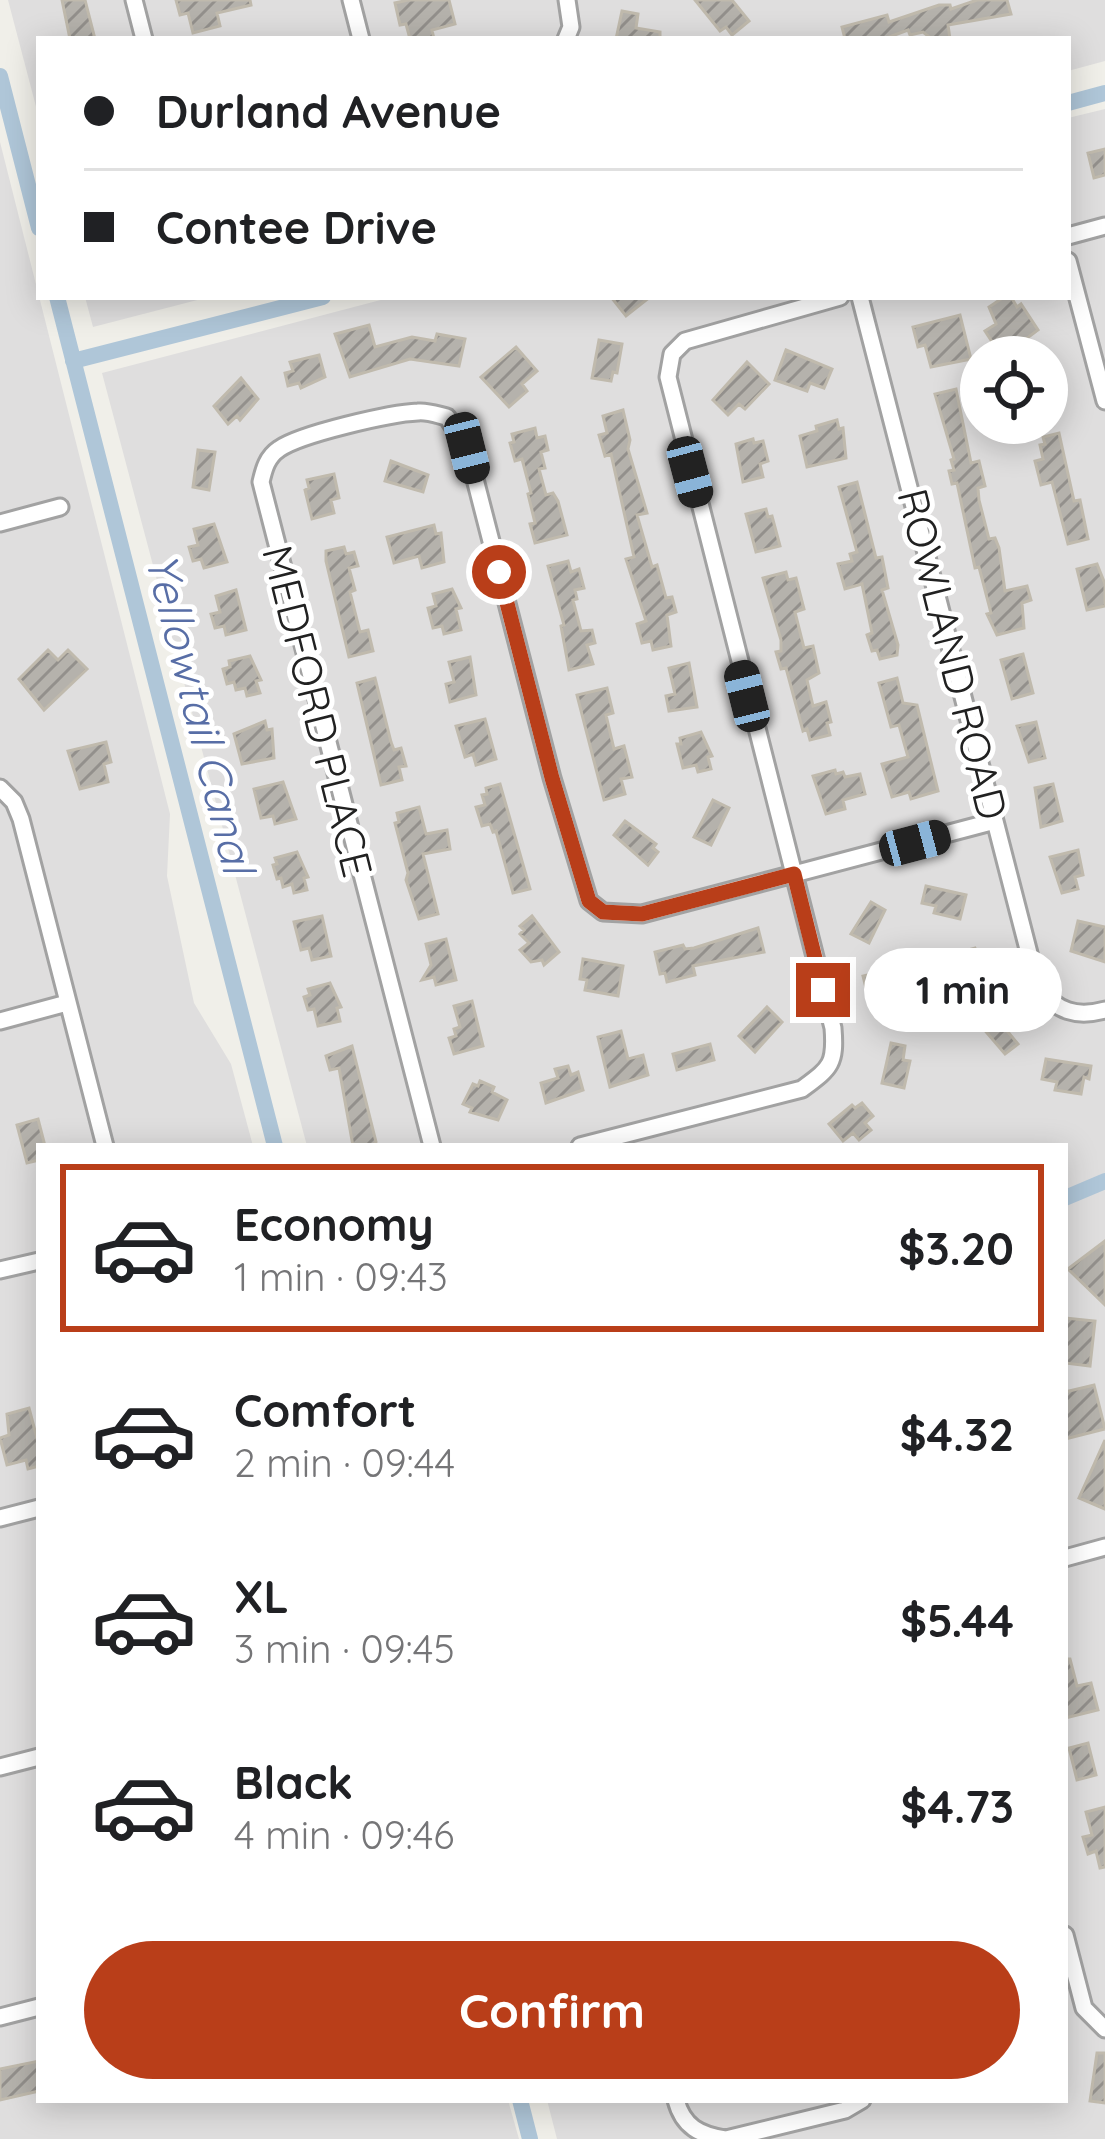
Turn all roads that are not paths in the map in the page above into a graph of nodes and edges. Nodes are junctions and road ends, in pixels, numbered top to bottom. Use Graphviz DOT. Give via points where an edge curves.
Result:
graph roads {
  1 [pos="134,0"];
  2 [pos="351,0"];
  3 [pos="567,0"];
  4 [pos="143,36"];
  5 [pos="360,36"];
  6 [pos="568,36"];
  7 [pos="1105,226"];
  8 [pos="1071,235"];
  9 [pos="1071,272"];
  10 [pos="828,300"];
  11 [pos="861,300"];
  12 [pos="1105,401"];
  13 [pos="60,507"];
  14 [pos="0,524"];
  15 [pos="0,788"];
  16 [pos="995,821"];
  17 [pos="794,874"];
  18 [pos="67,1003"];
  19 [pos="1105,1010"];
  20 [pos="0,1021"];
  21 [pos="104,1143"];
  22 [pos="431,1143"];
  23 [pos="592,1143"];
  24 [pos="36,1262"];
  25 [pos="0,1270"];
  26 [pos="36,1509"];
  27 [pos="0,1518"];
  28 [pos="1105,1547"];
  29 [pos="1068,1557"];
  30 [pos="36,1758"];
  31 [pos="0,1767"];
  32 [pos="1068,1947"];
  33 [pos="36,2008"];
  34 [pos="0,2017"];
  35 [pos="1105,2029"];
  36 [pos="678,2103"];
  37 [pos="857,2103"];
  38 [pos="725,2139"];
  1 -- 4 [label="street"];
  2 -- 5 [label="street"];
  3 -- 6 [label="street"];
  7 -- 8 [label="street"];
  9 -- 12 [label="street"];
  10 -- 17 [label="street" via="685,340 668,377"];
  11 -- 16 [label="street, ROWLAND ROAD"];
  13 -- 14 [label="street"];
  15 -- 18 [label="street" via="21,819"];
  16 -- 17 [label="street"];
  16 -- 19 [label="street, ROWLAND ROAD" via="1038,988 1054,1007 1086,1015"];
  17 -- 22 [label="street, MEDFORD PLACE" via="642,914 603,912 589,901 467,448 447,417 422,411 277,450 261,482"];
  17 -- 23 [label="street" via="832,1028 828,1070 802,1089"];
  18 -- 20 [label="street"];
  18 -- 21 [label="street"];
  24 -- 25 [label="street"];
  26 -- 27 [label="street"];
  28 -- 29 [label="street"];
  30 -- 31 [label="street"];
  32 -- 35 [label="street" via="1084,2008"];
  33 -- 34 [label="street"];
  36 -- 38 [label="street" via="689,2126"];
  37 -- 38 [label="street"];
}
